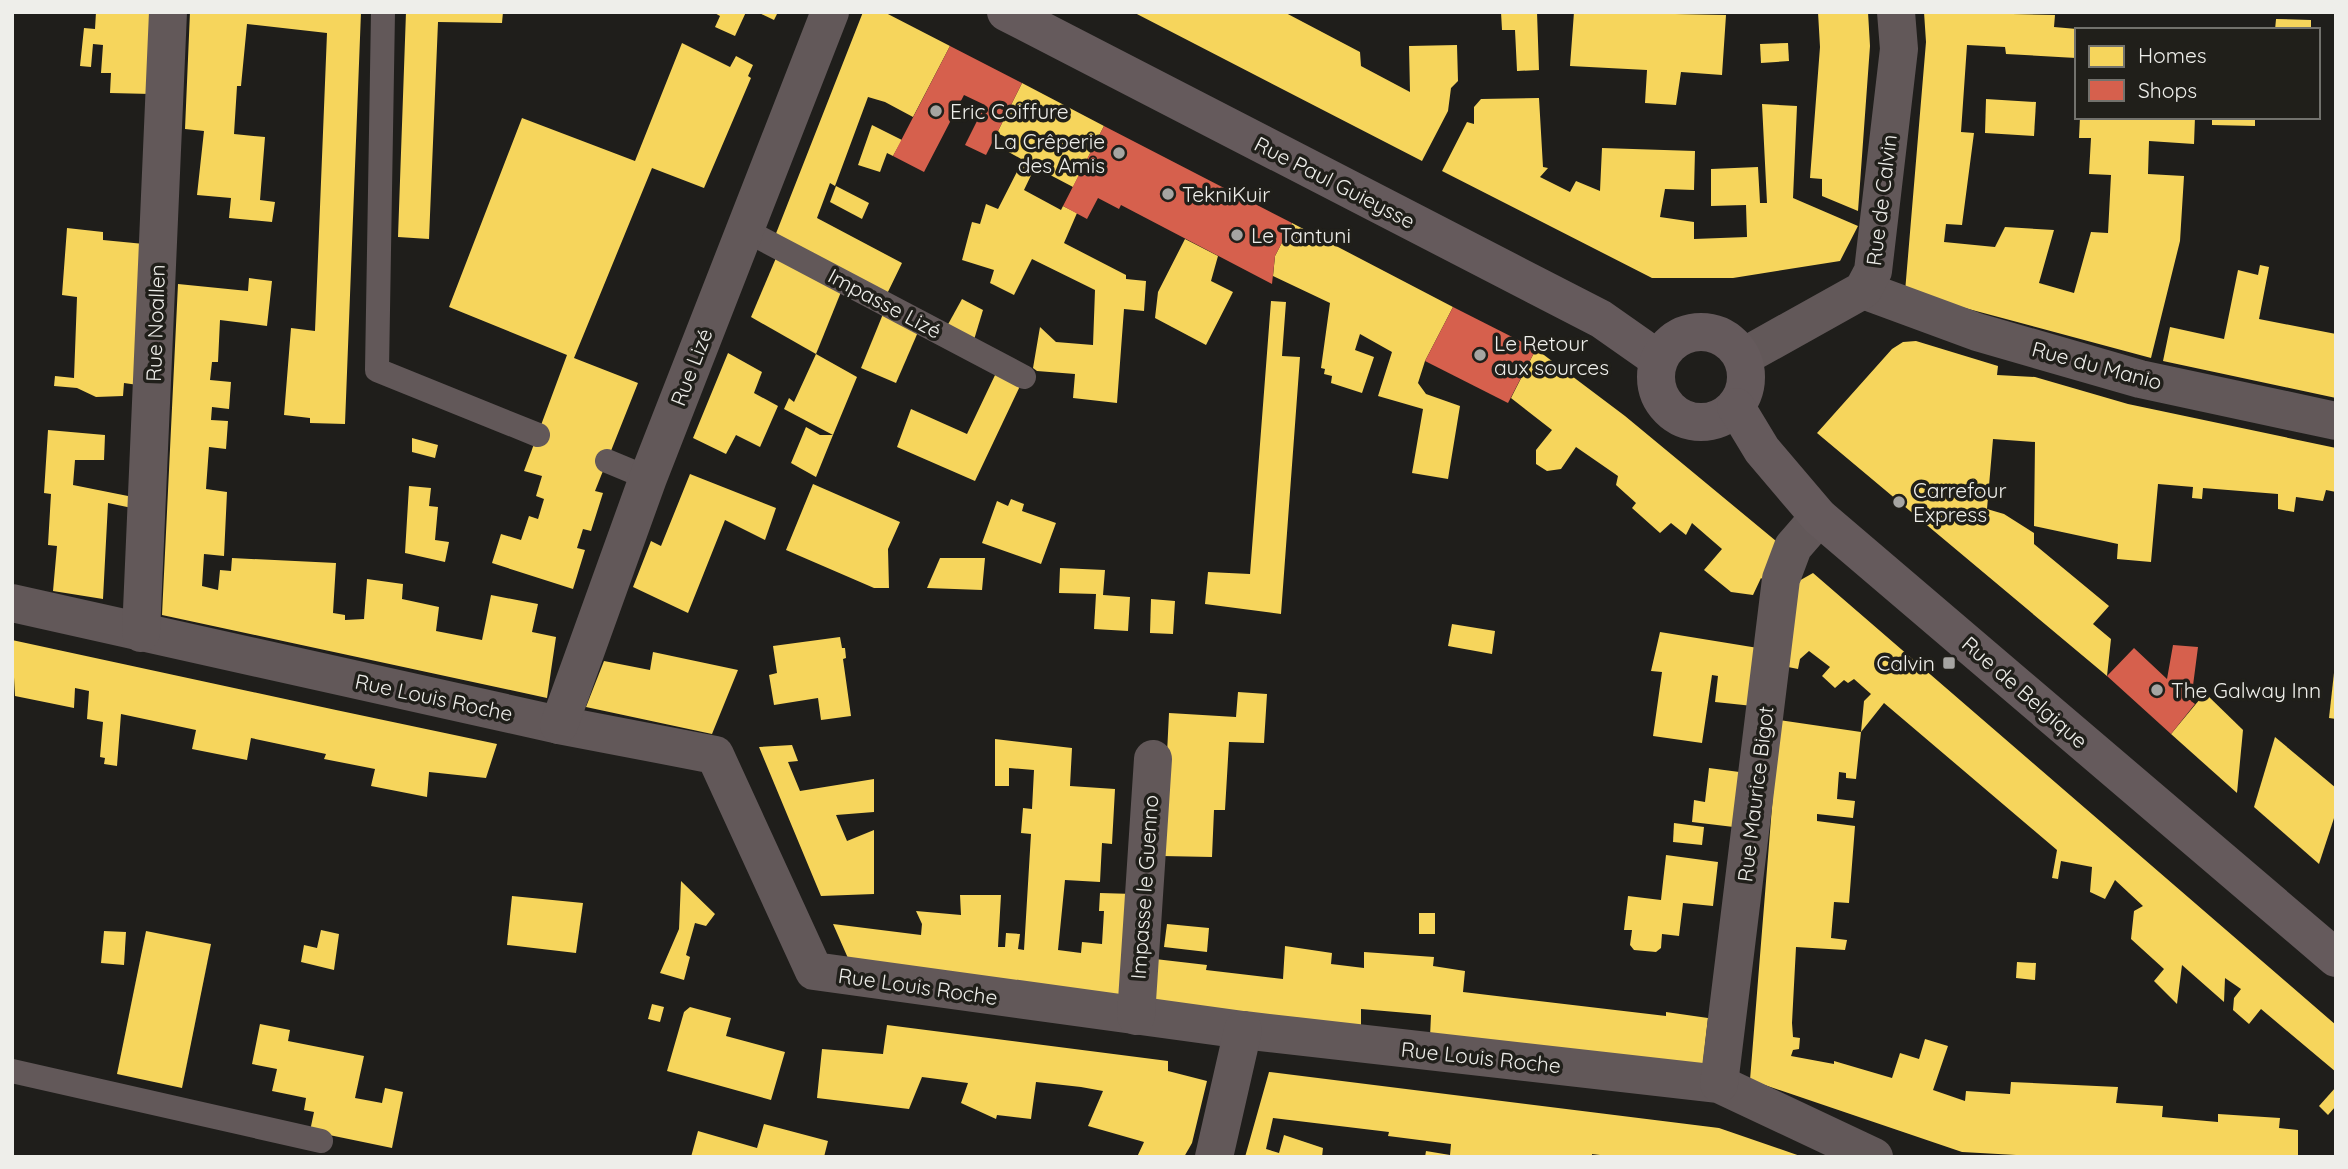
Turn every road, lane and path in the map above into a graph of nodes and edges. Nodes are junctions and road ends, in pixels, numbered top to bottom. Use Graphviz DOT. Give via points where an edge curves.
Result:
graph roads {
  1 [pos="168,12"];
  2 [pos="383,12"];
  3 [pos="830,12"];
  4 [pos="1006,12"];
  5 [pos="1896,12"];
  6 [pos="745,230"];
  7 [pos="1863,290"];
  8 [pos="1742,356"];
  9 [pos="1658,359"];
  10 [pos="1024,377"];
  11 [pos="1737,407"];
  12 [pos="2336,421"];
  13 [pos="538,435"];
  14 [pos="607,461"];
  15 [pos="648,478"];
  16 [pos="1819,517"];
  17 [pos="12,603"];
  18 [pos="141,633"];
  19 [pos="559,724"];
  20 [pos="1153,759"];
  21 [pos="2336,958"];
  22 [pos="1136,1016"];
  23 [pos="1243,1030"];
  24 [pos="12,1071"];
  25 [pos="1719,1084"];
  26 [pos="321,1141"];
  27 [pos="1213,1157"];
  28 [pos="1874,1157"];
  1 -- 18 [label="street, Rue Noallen"];
  2 -- 13 [label="lane" via="377,370"];
  3 -- 6 [label="street, Rue Lizé"];
  4 -- 9 [label="main road, Rue Paul Guieysse" via="1601,319"];
  5 -- 7 [label="street, Rue de Calvin" via="1899,49 1874,271"];
  6 -- 10 [label="lane, Impasse Lizé"];
  6 -- 15 [label="street, Rue Lizé"];
  7 -- 8 [label="street, Rue de Calvin"];
  7 -- 12 [label="street, Rue du Manio" via="1977,331 2140,379"];
  8 -- 9 [label="main road" via="1729,341 1710,332 1689,332 1671,342"];
  8 -- 11 [label="main road" via="1747,373"];
  9 -- 11 [label="main road" via="1655,380 1662,400 1677,416 1698,423 1719,419"];
  11 -- 16 [label="main road, Rue de Belgique" via="1762,450"];
  14 -- 15 [label="lane"];
  15 -- 19 [label="street, Rue Lizé"];
  16 -- 21 [label="main road, Rue de Belgique"];
  16 -- 25 [label="street, Rue Maurice Bigot" via="1793,547 1781,579"];
  17 -- 18 [label="street, Rue Louis Roche"];
  18 -- 19 [label="street, Rue Louis Roche"];
  19 -- 22 [label="street, Rue Louis Roche" via="715,755 814,971"];
  20 -- 22 [label="street, Impasse le Guenno"];
  22 -- 23 [label="street, Rue Louis Roche"];
  23 -- 25 [label="street, Rue Louis Roche"];
  23 -- 27 [label="street"];
  24 -- 26 [label="lane"];
  25 -- 28 [label="street, Rue Louis Roche"];
}
